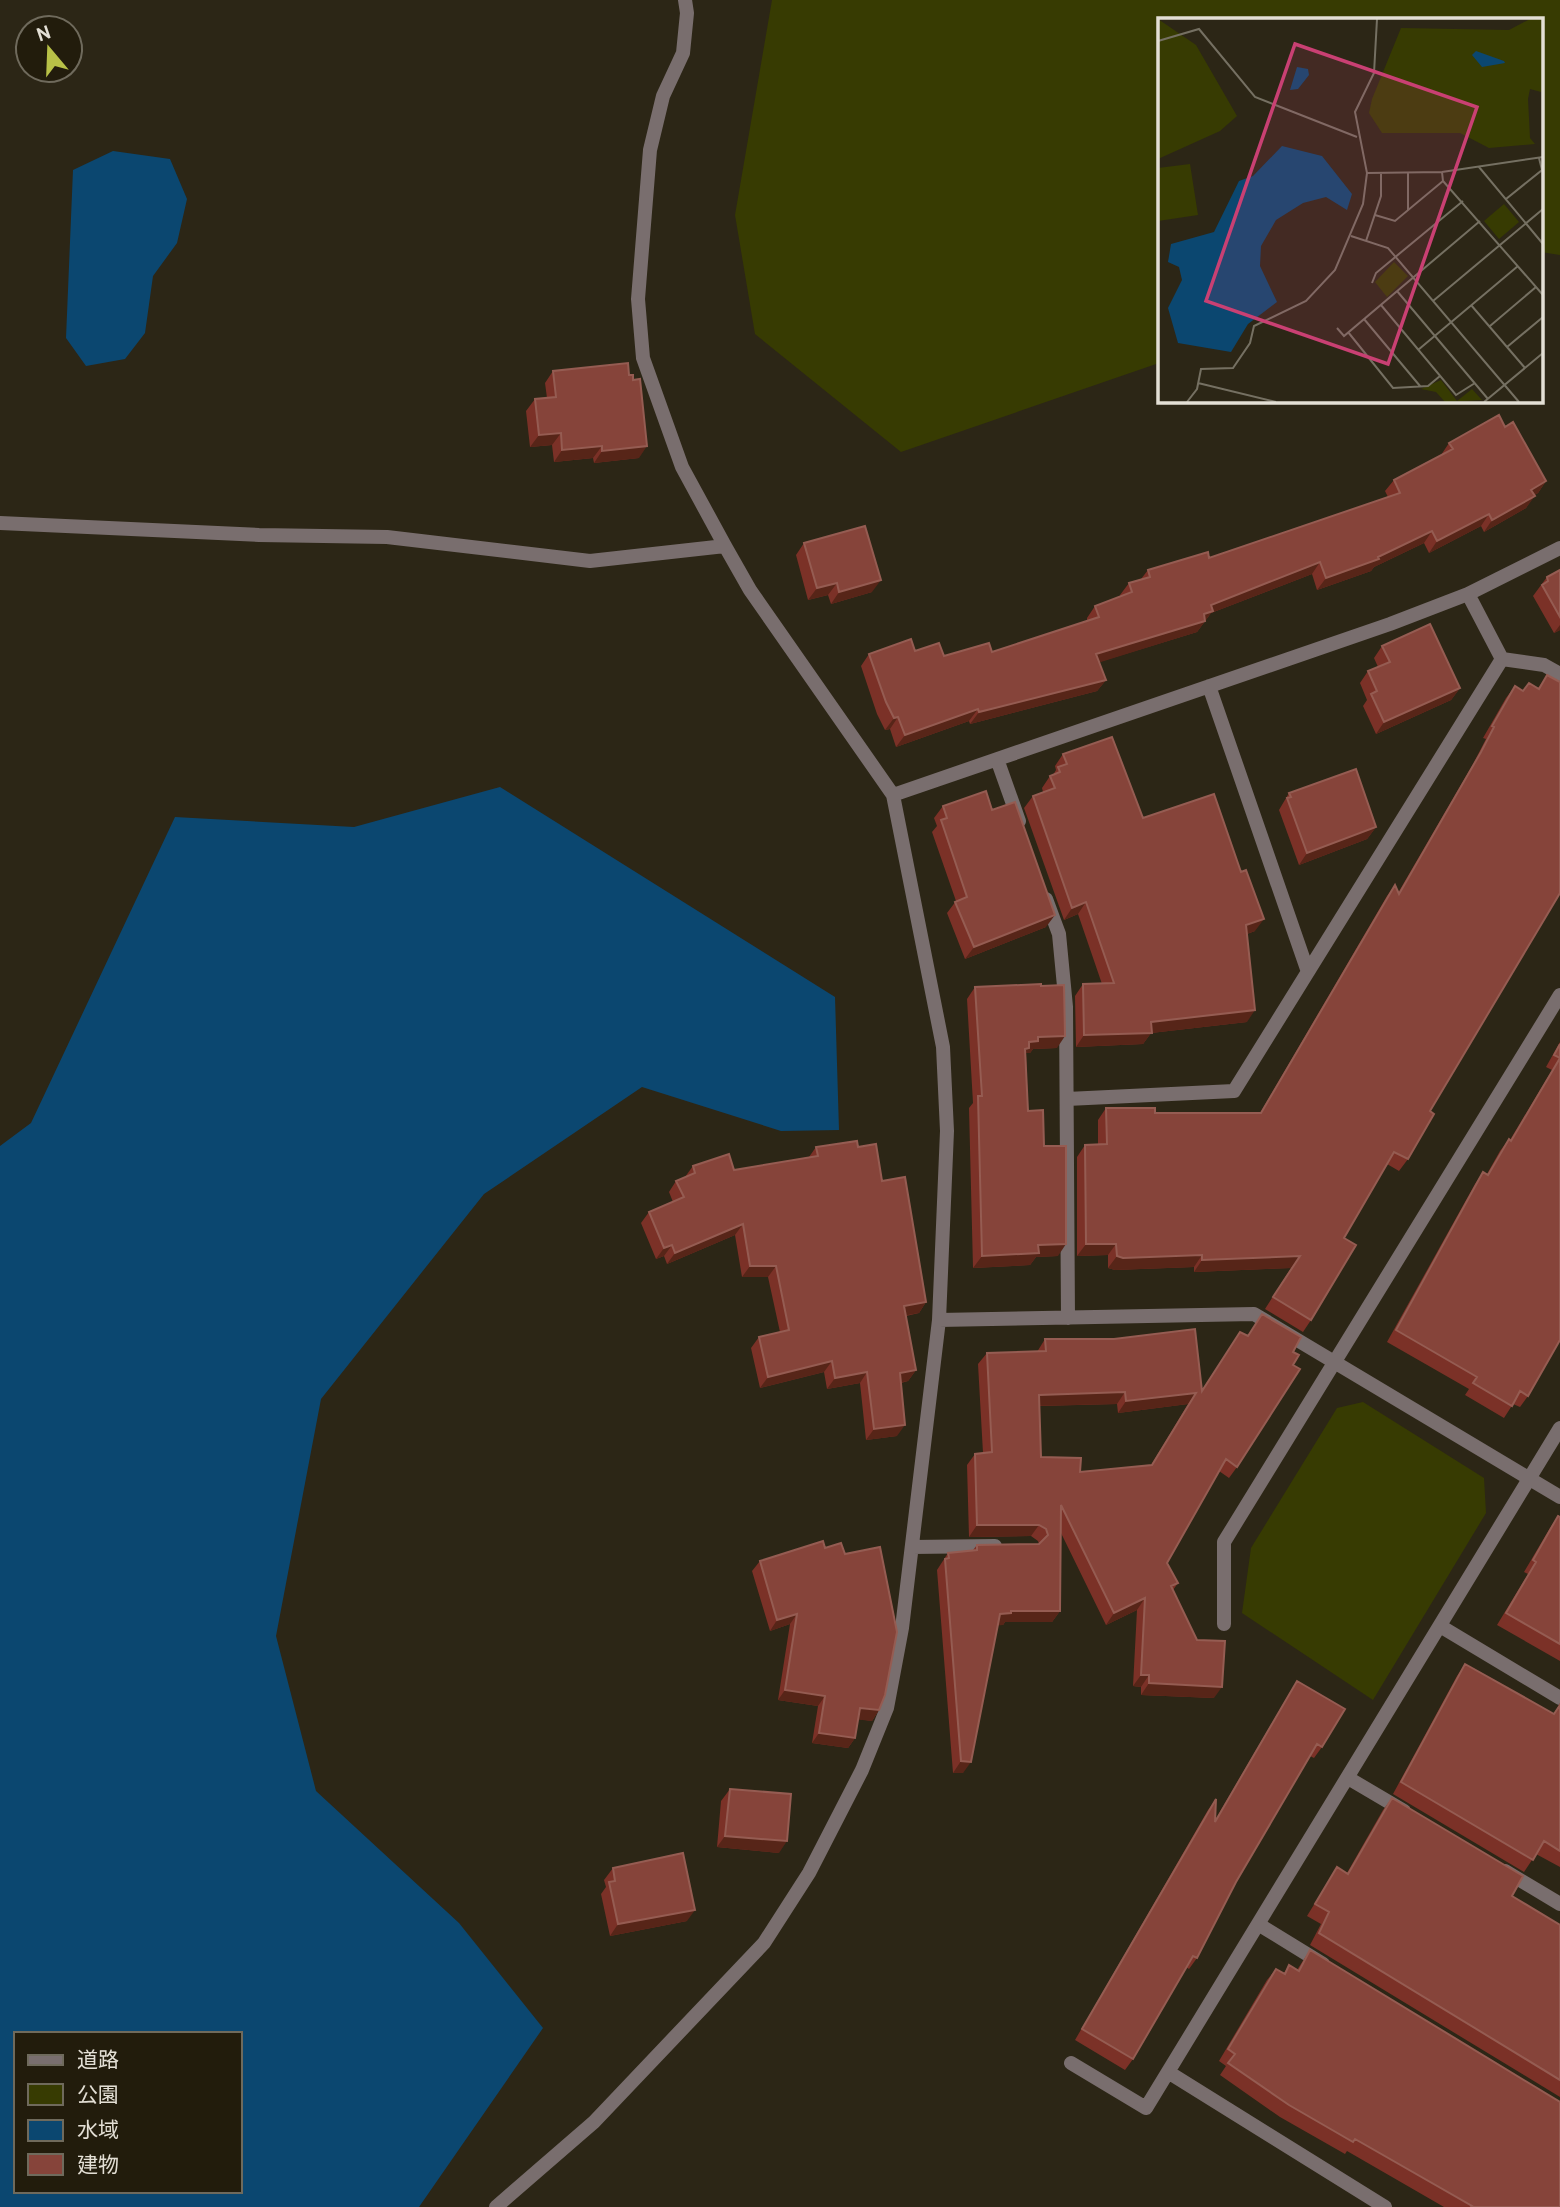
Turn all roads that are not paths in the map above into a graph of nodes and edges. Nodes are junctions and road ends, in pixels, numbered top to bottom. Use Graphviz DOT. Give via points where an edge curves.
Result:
graph roads {
  1 [pos="685,0"];
  2 [pos="0,523"];
  3 [pos="725,546"];
  4 [pos="1560,548"];
  5 [pos="1468,594"];
  6 [pos="1502,659"];
  7 [pos="1560,674"];
  8 [pos="1209,686"];
  9 [pos="997,759"];
  10 [pos="893,795"];
  11 [pos="1023,834"];
  12 [pos="1041,884"];
  13 [pos="1308,972"];
  14 [pos="1560,995"];
  15 [pos="1067,1099"];
  16 [pos="1068,1318"];
  17 [pos="939,1320"];
  18 [pos="1334,1362"];
  19 [pos="1560,1428"];
  20 [pos="1530,1479"];
  21 [pos="1560,1497"];
  22 [pos="1017,1546"];
  23 [pos="912,1547"];
  24 [pos="1224,1624"];
  25 [pos="1440,1626"];
  26 [pos="1560,1698"];
  27 [pos="1348,1778"];
  28 [pos="1418,1820"];
  29 [pos="1489,1862"];
  30 [pos="1560,1904"];
  31 [pos="1258,1924"];
  32 [pos="1339,1974"];
  33 [pos="1071,2063"];
  34 [pos="1168,2072"];
  35 [pos="496,2207"];
  36 [pos="1385,2207"];
  1 -- 3 [label="street" via="683,53 663,96 650,150 638,299 643,358 664,418 682,467"];
  2 -- 3 [label="street" via="259,536 387,537 590,561"];
  3 -- 10 [label="street" via="750,590"];
  4 -- 5 [label="street"];
  5 -- 6 [label="street"];
  5 -- 8 [label="street"];
  6 -- 7 [label="street" via="1544,665"];
  6 -- 13 [label="street"];
  8 -- 9 [label="street"];
  8 -- 13 [label="street"];
  9 -- 10 [label="street"];
  9 -- 11 [label="street"];
  10 -- 17 [label="street" via="943,1047 947,1131"];
  12 -- 15 [label="street" via="1059,934"];
  13 -- 15 [label="street" via="1234,1091"];
  14 -- 18 [label="street"];
  15 -- 16 [label="street"];
  16 -- 17 [label="street"];
  16 -- 18 [label="street" via="1254,1314"];
  17 -- 23 [label="street"];
  18 -- 20 [label="street"];
  18 -- 24 [label="street" via="1224,1542"];
  19 -- 20 [label="street"];
  20 -- 21 [label="street"];
  20 -- 25 [label="street"];
  22 -- 23 [label="street"];
  23 -- 35 [label="street" via="887,1708 862,1770 808,1873 764,1943 594,2122"];
  25 -- 26 [label="street"];
  25 -- 27 [label="street"];
  27 -- 28 [label="street"];
  27 -- 31 [label="street"];
  29 -- 30 [label="street"];
  31 -- 32 [label="street"];
  31 -- 34 [label="street"];
  33 -- 34 [label="street" via="1146,2108"];
  34 -- 36 [label="street"];
}
